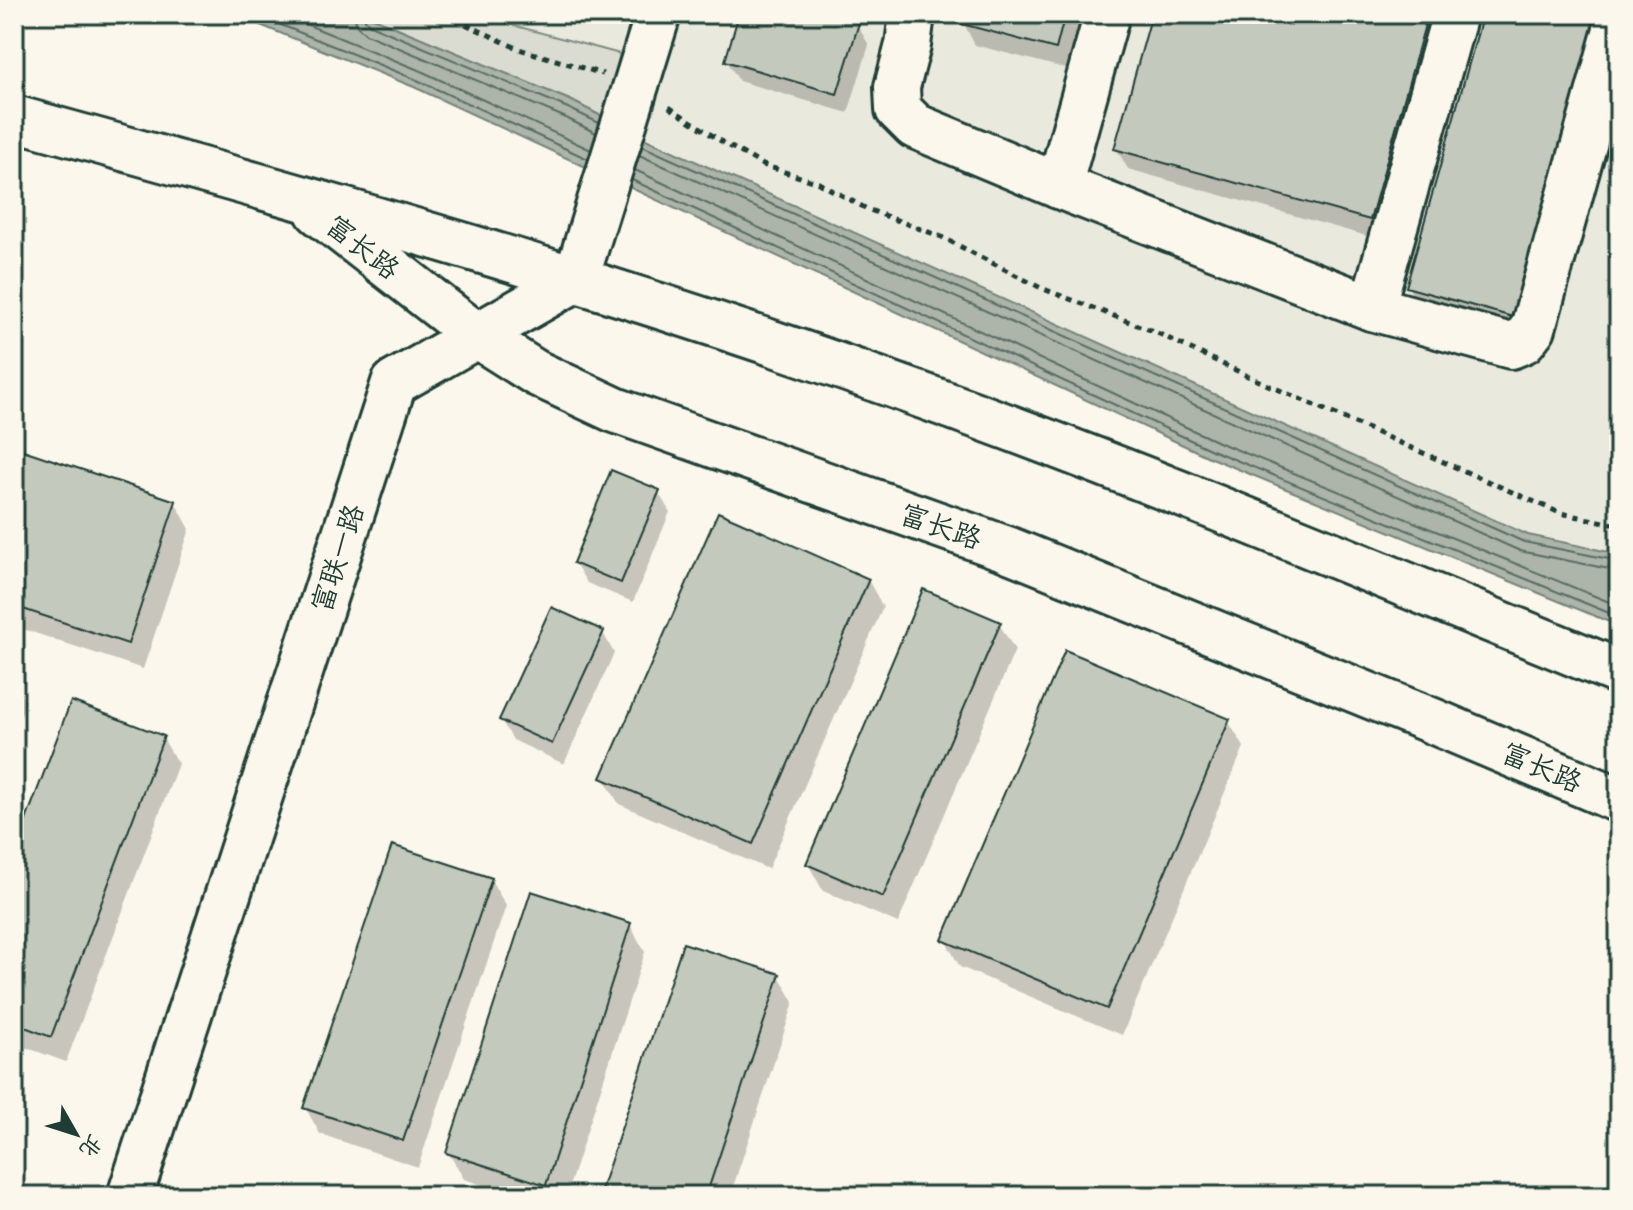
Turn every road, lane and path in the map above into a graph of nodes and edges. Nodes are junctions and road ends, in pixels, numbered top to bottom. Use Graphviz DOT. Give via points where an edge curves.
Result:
graph roads {
  1 [pos="444,14"];
  2 [pos="658,14"];
  3 [pos="912,14"];
  4 [pos="1107,14"];
  5 [pos="1455,14"];
  6 [pos="1619,19"];
  7 [pos="633,100"];
  8 [pos="14,118"];
  9 [pos="1059,186"];
  10 [pos="297,195"];
  11 [pos="576,279"];
  12 [pos="1372,308"];
  13 [pos="476,335"];
  14 [pos="1619,525"];
  15 [pos="1619,672"];
  16 [pos="1619,800"];
  17 [pos="130,1196"];
  1 -- 7 [label="path"];
  2 -- 7 [label="main road"];
  3 -- 9 [label="main road" via="897,87 898,109 915,126"];
  4 -- 9 [label="main road"];
  5 -- 12 [label="main road"];
  6 -- 12 [label="main road" via="1533,328 1523,341 1511,346"];
  7 -- 11 [label="main road"];
  7 -- 14 [label="path" via="698,127 763,165 819,183 1041,288 1153,331 1560,513"];
  8 -- 10 [label="main road, 富长路"];
  9 -- 12 [label="main road"];
  10 -- 11 [label="main road, 富长路"];
  10 -- 13 [label="main road, 富长路"];
  11 -- 13 [label="main road, 富联一路"];
  11 -- 15 [label="main road, 富长路" via="934,400 1133,474"];
  13 -- 16 [label="main road, 富长路" via="536,373 615,410 1007,549"];
  13 -- 17 [label="main road, 富联一路" via="394,383"];
}
